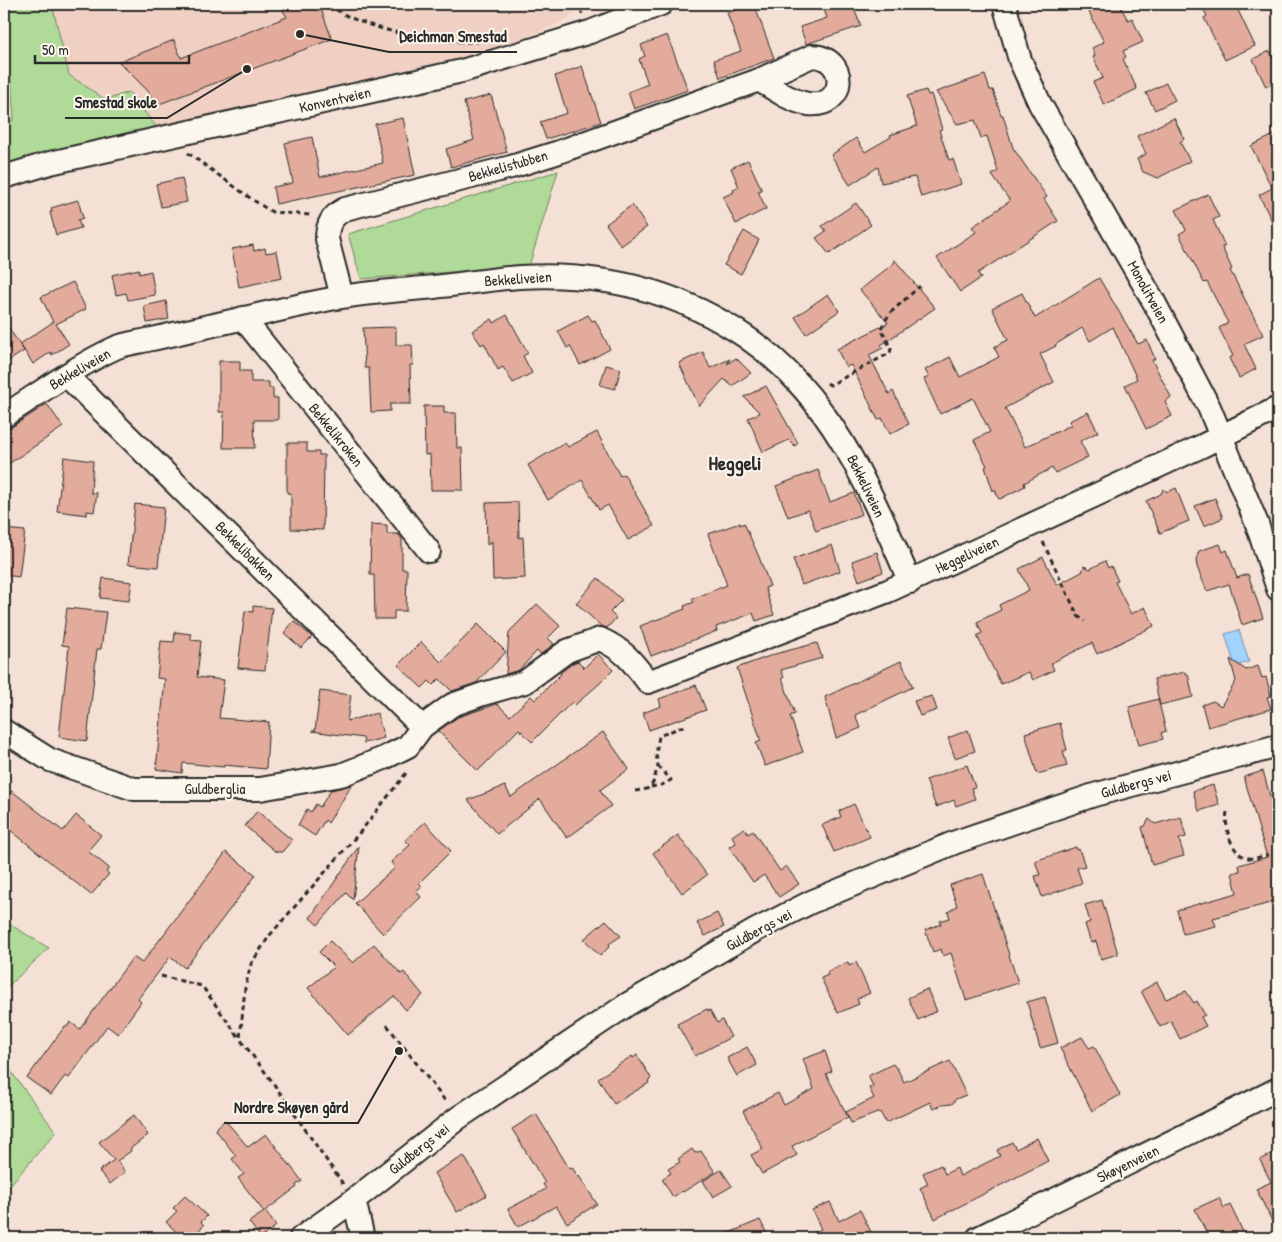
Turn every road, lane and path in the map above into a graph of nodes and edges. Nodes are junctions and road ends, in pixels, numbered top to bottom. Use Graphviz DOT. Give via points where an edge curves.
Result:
graph roads {
  1 [pos="330,4"];
  2 [pos="576,4"];
  3 [pos="661,4"];
  4 [pos="1004,4"];
  5 [pos="582,16"];
  6 [pos="485,42"];
  7 [pos="759,80"];
  8 [pos="178,136"];
  9 [pos="4,177"];
  10 [pos="330,221"];
  11 [pos="920,286"];
  12 [pos="342,297"];
  13 [pos="243,318"];
  14 [pos="66,376"];
  15 [pos="824,380"];
  16 [pos="1278,408"];
  17 [pos="4,416"];
  18 [pos="1220,437"];
  19 [pos="1034,524"];
  20 [pos="429,551"];
  21 [pos="910,582"];
  22 [pos="1278,589"];
  23 [pos="1085,621"];
  24 [pos="422,726"];
  25 [pos="686,726"];
  26 [pos="4,731"];
  27 [pos="408,746"];
  28 [pos="1278,746"];
  29 [pos="658,766"];
  30 [pos="650,788"];
  31 [pos="635,791"];
  32 [pos="1227,812"];
  33 [pos="1268,855"];
  34 [pos="161,976"];
  35 [pos="387,1025"];
  36 [pos="240,1039"];
  37 [pos="1278,1090"];
  38 [pos="458,1118"];
  39 [pos="354,1200"];
  40 [pos="301,1238"];
  41 [pos="363,1238"];
  42 [pos="978,1238"];
  1 -- 6 [label="path" via="347,17 398,32 448,41"];
  2 -- 5 [label="path"];
  3 -- 8 [label="street, Konventveien" via="581,34 462,71"];
  4 -- 18 [label="street, Monolitveien" via="1020,60 1040,104 1154,302 1197,382"];
  7 -- 10 [label="street, Bekkelistubben" via="556,153 345,209"];
  8 -- 9 [label="street, Konventveien" via="59,161"];
  8 -- 10 [label="path" via="184,150 272,212 317,216"];
  10 -- 12 [label="street" via="327,239"];
  11 -- 15 [label="path" via="890,313 881,328 890,353 830,385"];
  12 -- 13 [label="street, Bekkeliveien"];
  12 -- 21 [label="street, Bekkeliveien" via="552,276 639,288 697,308 747,337 770,355 827,418 861,474"];
  13 -- 14 [label="street, Bekkeliveien" via="117,347"];
  13 -- 20 [label="street, Bekkelikroken"];
  14 -- 17 [label="street, Bekkeliveien"];
  14 -- 24 [label="street, Bekkelibakken"];
  16 -- 18 [label="street, Heggeliveien"];
  18 -- 19 [label="street, Heggeliveien"];
  18 -- 22 [label="street, Monolitveien" via="1257,524"];
  19 -- 21 [label="street, Heggeliveien"];
  19 -- 23 [label="path" via="1078,616"];
  21 -- 24 [label="street, Heggeliveien" via="648,682 617,646 600,639 567,651 525,682 452,705"];
  24 -- 27 [label="street, Guldberglia"];
  25 -- 29 [label="path" via="659,736"];
  26 -- 27 [label="street, Guldberglia" via="50,760 134,789 260,789 341,775"];
  27 -- 36 [label="path" via="408,770 361,831 270,935 251,964"];
  28 -- 38 [label="street, Guldbergs vei" via="1094,795 956,842 811,902 628,1004"];
  29 -- 30 [label="path"];
  29 -- 30 [label="path" via="671,780"];
  30 -- 31 [label="path"];
  32 -- 33 [label="path" via="1225,820 1236,851 1251,859"];
  34 -- 36 [label="path" via="202,986"];
  35 -- 38 [label="path"];
  36 -- 39 [label="path"];
  37 -- 42 [label="street, Skøyenveien"];
  38 -- 39 [label="street, Guldbergs vei"];
  39 -- 40 [label="street, Guldbergs vei"];
  39 -- 41 [label="street"];
}
